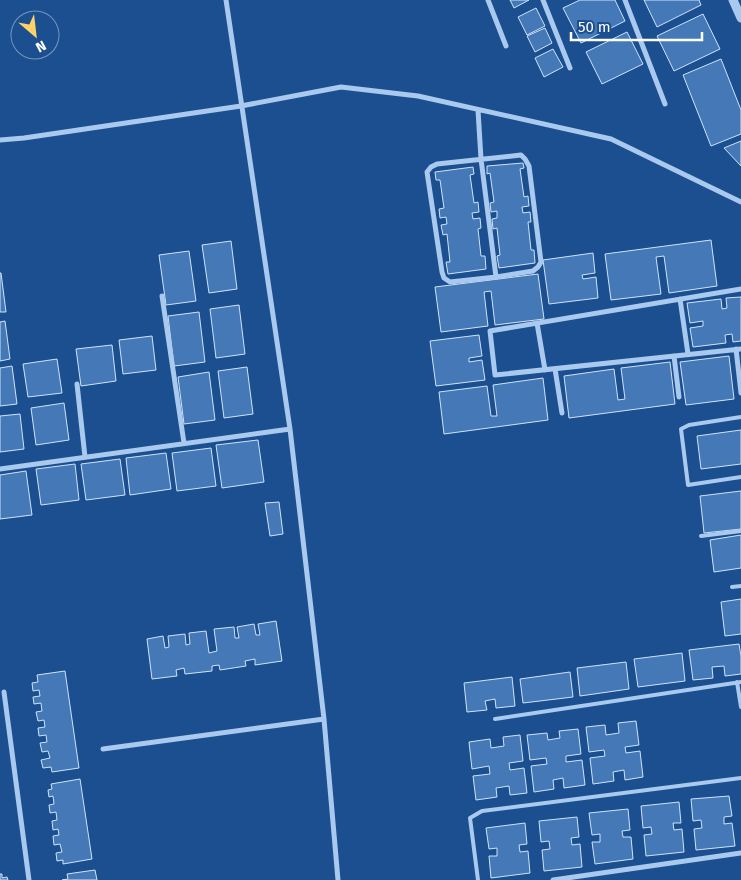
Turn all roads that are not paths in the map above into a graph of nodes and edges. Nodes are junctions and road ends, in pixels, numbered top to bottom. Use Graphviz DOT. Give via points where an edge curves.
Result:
graph roads {
  1 [pos="226,0"];
  2 [pos="488,0"];
  3 [pos="543,0"];
  4 [pos="625,0"];
  5 [pos="733,0"];
  6 [pos="741,18"];
  7 [pos="506,46"];
  8 [pos="570,68"];
  9 [pos="665,104"];
  10 [pos="241,106"];
  11 [pos="478,110"];
  12 [pos="0,140"];
  13 [pos="481,159"];
  14 [pos="741,202"];
  15 [pos="496,277"];
  16 [pos="741,289"];
  17 [pos="162,296"];
  18 [pos="680,299"];
  19 [pos="536,323"];
  20 [pos="738,349"];
  21 [pos="688,354"];
  22 [pos="674,356"];
  23 [pos="556,369"];
  24 [pos="545,370"];
  25 [pos="77,384"];
  26 [pos="741,393"];
  27 [pos="679,397"];
  28 [pos="562,413"];
  29 [pos="741,417"];
  30 [pos="290,429"];
  31 [pos="184,443"];
  32 [pos="85,457"];
  33 [pos="0,468"];
  34 [pos="741,477"];
  35 [pos="741,531"];
  36 [pos="701,536"];
  37 [pos="741,586"];
  38 [pos="732,587"];
  39 [pos="739,682"];
  40 [pos="4,692"];
  41 [pos="741,707"];
  42 [pos="324,719"];
  43 [pos="495,719"];
  44 [pos="103,749"];
  45 [pos="741,778"];
  46 [pos="741,852"];
  47 [pos="29,880"];
  48 [pos="338,880"];
  49 [pos="478,880"];
  50 [pos="553,880"];
  1 -- 10 [label="street"];
  2 -- 7 [label="street"];
  3 -- 8 [label="street"];
  4 -- 9 [label="street"];
  5 -- 6 [label="street"];
  10 -- 11 [label="street" via="341,87 418,96"];
  10 -- 12 [label="street"];
  10 -- 30 [label="street"];
  11 -- 13 [label="street"];
  11 -- 14 [label="street" via="611,139"];
  13 -- 15 [label="street"];
  13 -- 15 [label="street" via="521,155 529,166 541,262 533,271"];
  13 -- 15 [label="street" via="437,164 427,172 427,178 444,278 450,282"];
  16 -- 18 [label="street"];
  17 -- 31 [label="street"];
  18 -- 19 [label="street"];
  18 -- 21 [label="street"];
  19 -- 24 [label="street"];
  19 -- 24 [label="street" via="490,331 495,375"];
  20 -- 21 [label="street"];
  20 -- 26 [label="street"];
  21 -- 22 [label="street"];
  22 -- 23 [label="street"];
  22 -- 27 [label="street"];
  23 -- 24 [label="street"];
  23 -- 28 [label="street"];
  25 -- 32 [label="street"];
  29 -- 34 [label="lane" via="681,429 688,485"];
  30 -- 31 [label="street"];
  30 -- 42 [label="street"];
  31 -- 32 [label="street"];
  32 -- 33 [label="street"];
  35 -- 36 [label="lane"];
  37 -- 38 [label="lane"];
  39 -- 41 [label="lane"];
  39 -- 43 [label="lane"];
  40 -- 47 [label="street"];
  42 -- 44 [label="street"];
  42 -- 48 [label="street"];
  45 -- 49 [label="lane" via="482,811 470,818"];
  46 -- 50 [label="street"];
}
